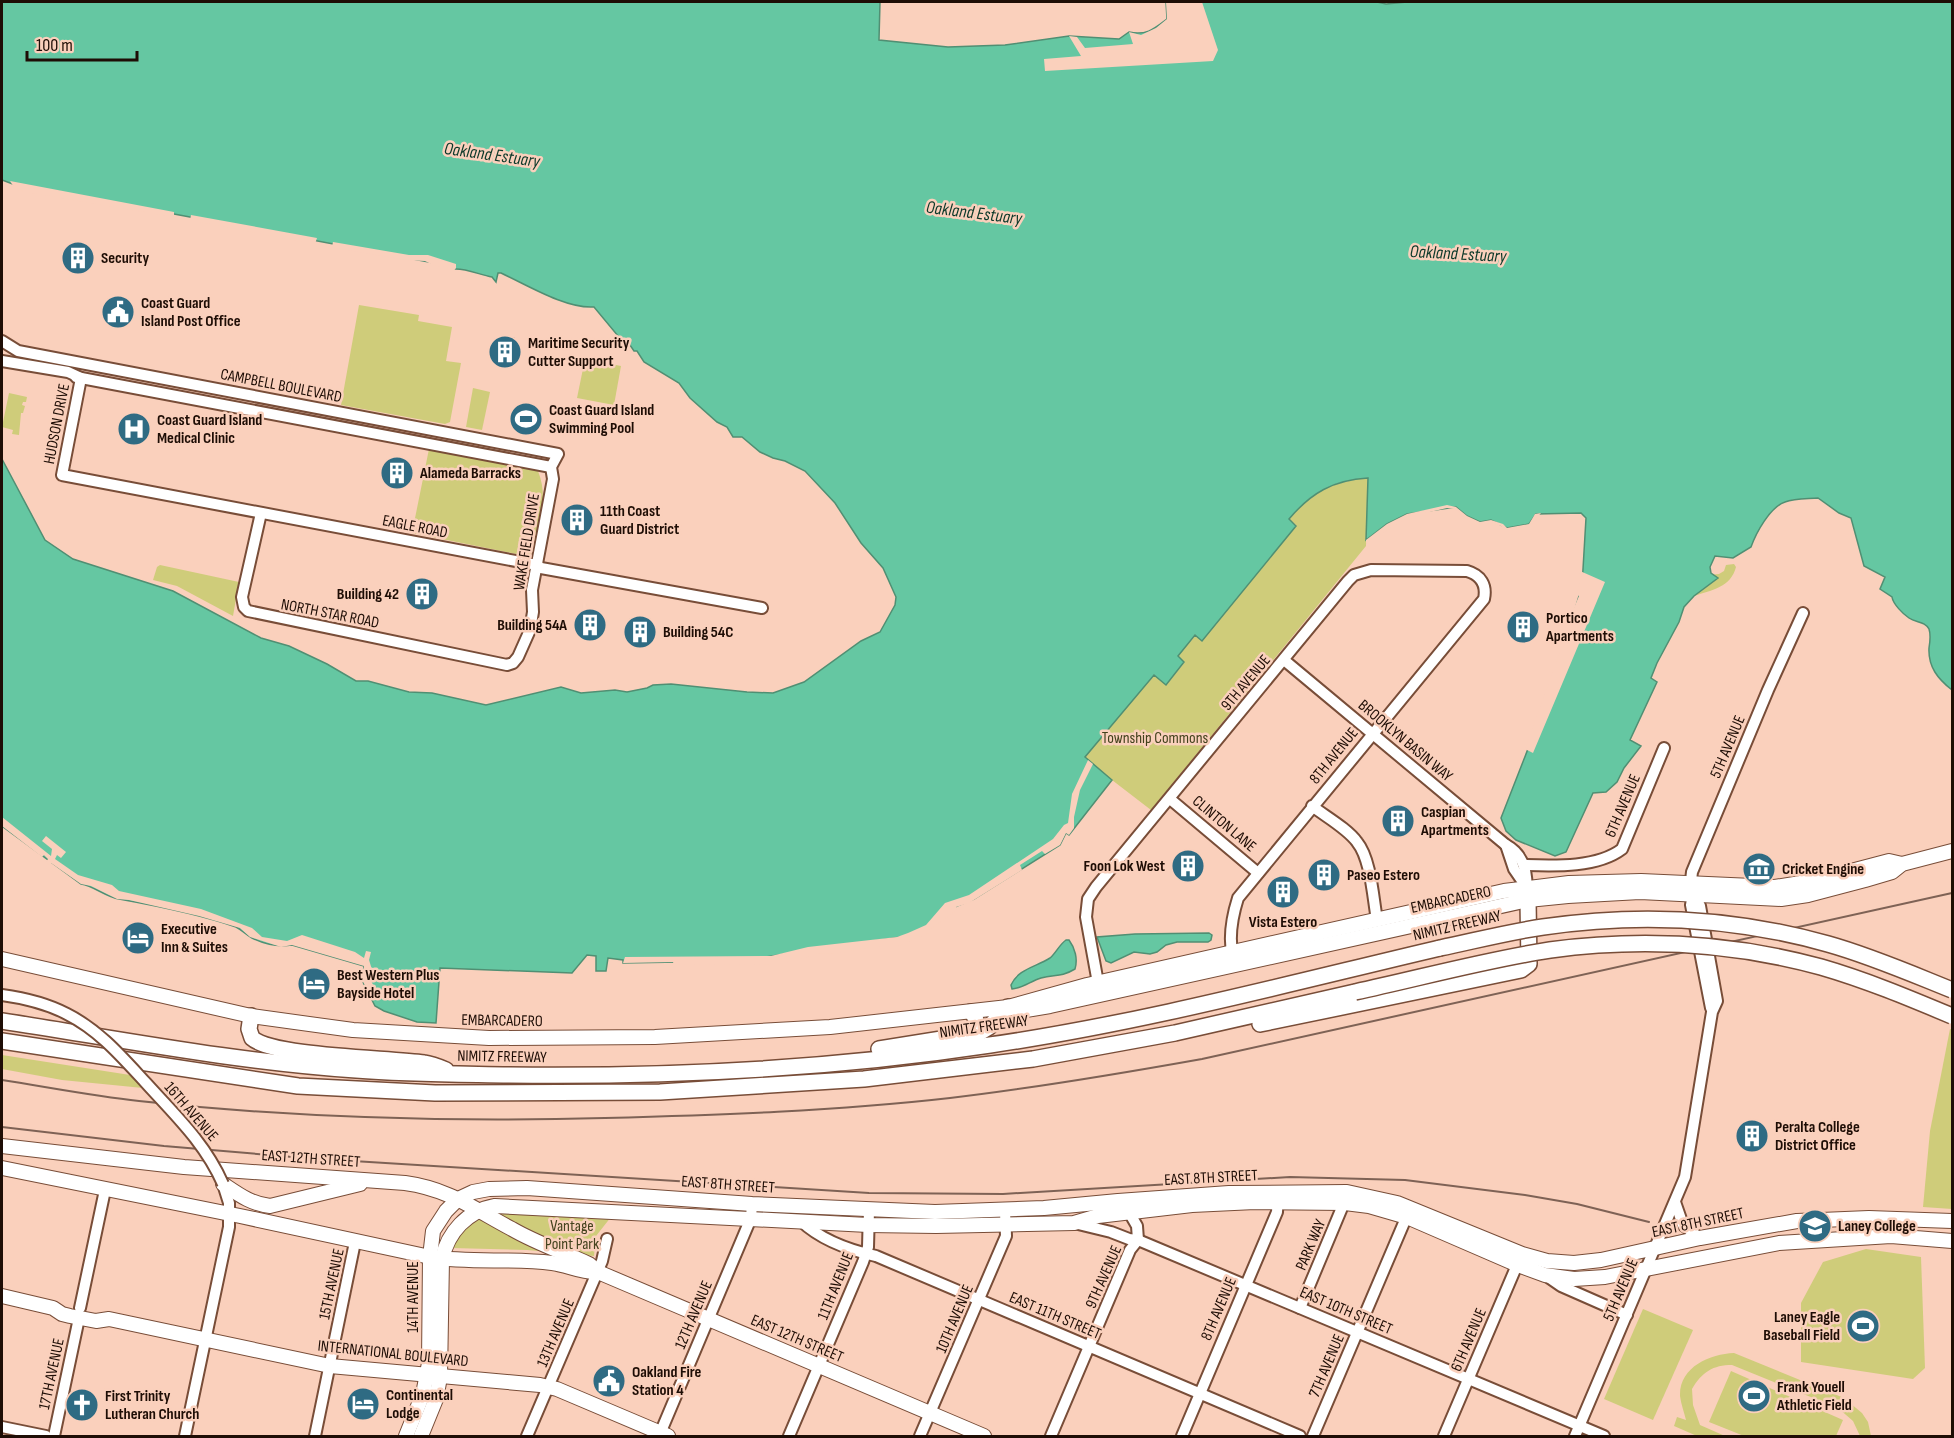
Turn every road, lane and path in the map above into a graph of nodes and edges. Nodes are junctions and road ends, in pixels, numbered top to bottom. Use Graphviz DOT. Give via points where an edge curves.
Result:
graph roads {
  1 [pos="2,342"];
  2 [pos="2,362"];
  3 [pos="81,378"];
  4 [pos="558,454"];
  5 [pos="551,467"];
  6 [pos="62,475"];
  7 [pos="261,513"];
  8 [pos="537,565"];
  9 [pos="1480,578"];
  10 [pos="762,608"];
  11 [pos="1803,613"];
  12 [pos="1284,660"];
  13 [pos="507,665"];
  14 [pos="1372,734"];
  15 [pos="1664,748"];
  16 [pos="1170,799"];
  17 [pos="1312,806"];
  18 [pos="1953,851"];
  19 [pos="1519,867"];
  20 [pos="1258,873"];
  21 [pos="1693,889"];
  22 [pos="1527,894"];
  23 [pos="1503,899"];
  24 [pos="1377,920"];
  25 [pos="1233,958"];
  26 [pos="2,959"];
  27 [pos="1098,983"];
  28 [pos="1953,990"];
  29 [pos="2,995"];
  30 [pos="1008,1007"];
  31 [pos="971,1012"];
  32 [pos="251,1016"];
  33 [pos="1953,1016"];
  34 [pos="2,1021"];
  35 [pos="967,1036"];
  36 [pos="2,1041"];
  37 [pos="1112,1045"];
  38 [pos="843,1062"];
  39 [pos="458,1074"];
  40 [pos="2,1146"];
  41 [pos="2,1168"];
  42 [pos="380,1181"];
  43 [pos="227,1188"];
  44 [pos="105,1190"];
  45 [pos="1278,1197"];
  46 [pos="1346,1197"];
  47 [pos="458,1199"];
  48 [pos="1118,1201"];
  49 [pos="1675,1202"];
  50 [pos="752,1204"];
  51 [pos="522,1206"];
  52 [pos="479,1210"];
  53 [pos="1129,1211"];
  54 [pos="1409,1213"];
  55 [pos="230,1214"];
  56 [pos="868,1217"];
  57 [pos="751,1218"];
  58 [pos="1006,1218"];
  59 [pos="801,1221"];
  60 [pos="1953,1221"];
  61 [pos="1074,1223"];
  62 [pos="513,1230"];
  63 [pos="1700,1238"];
  64 [pos="607,1239"];
  65 [pos="1138,1240"];
  66 [pos="1953,1241"];
  67 [pos="355,1242"];
  68 [pos="1654,1249"];
  69 [pos="866,1254"];
  70 [pos="436,1258"];
  71 [pos="1520,1260"];
  72 [pos="1646,1269"];
  73 [pos="598,1272"];
  74 [pos="1545,1275"];
  75 [pos="1246,1285"];
  76 [pos="2,1296"];
  77 [pos="979,1300"];
  78 [pos="1300,1308"];
  79 [pos="80,1313"];
  80 [pos="1627,1315"];
  81 [pos="709,1319"];
  82 [pos="1358,1333"];
  83 [pos="205,1341"];
  84 [pos="1090,1347"];
  85 [pos="330,1366"];
  86 [pos="819,1367"];
  87 [pos="434,1377"];
  88 [pos="1468,1380"];
  89 [pos="549,1387"];
  90 [pos="1200,1394"];
  91 [pos="930,1414"];
  92 [pos="2,1427"];
  93 [pos="1577,1431"];
  94 [pos="662,1435"];
  95 [pos="46,1437"];
  96 [pos="54,1437"];
  97 [pos="185,1437"];
  98 [pos="315,1437"];
  99 [pos="406,1437"];
  100 [pos="421,1437"];
  101 [pos="527,1437"];
  102 [pos="789,1437"];
  103 [pos="920,1437"];
  104 [pos="984,1437"];
  105 [pos="1052,1437"];
  106 [pos="1182,1437"];
  107 [pos="1300,1437"];
  108 [pos="1313,1437"];
  109 [pos="1444,1437"];
  110 [pos="1604,1437"];
  1 -- 2 [label="street"];
  1 -- 4 [label="street, CAMPBELL BOULEVARD" via="18,351"];
  2 -- 3 [label="street, CAMPBELL BOULEVARD"];
  3 -- 5 [label="street, CAMPBELL BOULEVARD"];
  3 -- 6 [label="street, HUDSON DRIVE"];
  4 -- 5 [label="street, WAKE FIELD DRIVE"];
  5 -- 8 [label="street, WAKE FIELD DRIVE" via="553,479"];
  6 -- 7 [label="street, EAGLE ROAD"];
  7 -- 8 [label="street, EAGLE ROAD"];
  7 -- 13 [label="street, NORTH STAR ROAD" via="242,597 248,611"];
  8 -- 10 [label="street, EAGLE ROAD"];
  8 -- 13 [label="street, WAKE FIELD DRIVE" via="530,630 518,657"];
  9 -- 12 [label="street, 9TH AVENUE" via="1467,571 1361,572 1347,581"];
  9 -- 14 [label="street, 8TH AVENUE" via="1486,592 1484,599"];
  11 -- 21 [label="street, 5TH AVENUE" via="1693,870"];
  12 -- 14 [label="street, BROOKLYN BASIN WAY"];
  12 -- 16 [label="street, 9TH AVENUE"];
  14 -- 17 [label="street, 8TH AVENUE"];
  14 -- 19 [label="street, BROOKLYN BASIN WAY" via="1515,850"];
  15 -- 19 [label="street, 6TH AVENUE" via="1622,849 1611,857 1564,866"];
  16 -- 20 [label="street, CLINTON LANE"];
  16 -- 27 [label="street, 9TH AVENUE" via="1088,899 1086,925"];
  17 -- 20 [label="street, 8TH AVENUE"];
  17 -- 24 [label="street" via="1362,849"];
  18 -- 21 [label="main road, EMBARCADERO" via="1775,887"];
  19 -- 22 [label="street, BROOKLYN BASIN WAY"];
  19 -- 23 [label="street"];
  20 -- 25 [label="street, 8TH AVENUE" via="1238,898 1233,913"];
  21 -- 22 [label="main road, EMBARCADERO" via="1555,897"];
  21 -- 22 [label="main road, EMBARCADERO" via="1598,882"];
  21 -- 49 [label="street, 5TH AVENUE" via="1691,905 1712,1012 1688,1166"];
  22 -- 23 [label="main road, EMBARCADERO"];
  22 -- 37 [label="highway" via="1529,964 1521,970 1271,1022 1189,1037"];
  23 -- 24 [label="main road, EMBARCADERO"];
  23 -- 25 [label="main road, EMBARCADERO"];
  24 -- 25 [label="main road, EMBARCADERO"];
  25 -- 27 [label="main road, EMBARCADERO"];
  25 -- 30 [label="main road, EMBARCADERO" via="1050,1006 1026,1010"];
  26 -- 32 [label="main road, EMBARCADERO"];
  27 -- 30 [label="main road, EMBARCADERO"];
  28 -- 38 [label="highway, NIMITZ FREEWAY, bridge" via="1809,939 1740,926 1614,920 1497,935 1113,1024 990,1046"];
  29 -- 43 [label="street, 16TH AVENUE, bridge" via="57,1009 102,1038 194,1135"];
  30 -- 31 [label="main road, EMBARCADERO"];
  30 -- 35 [label="highway" via="989,1027"];
  31 -- 32 [label="main road, EMBARCADERO" via="830,1027 587,1038 396,1034"];
  31 -- 35 [label="highway" via="977,1025"];
  32 -- 39 [label="highway" via="252,1038 263,1046 427,1063"];
  33 -- 37 [label="highway, bridge" via="1820,967 1742,951 1678,944 1613,944 1549,950 1494,961"];
  34 -- 39 [label="highway, NIMITZ FREEWAY" via="300,1065"];
  35 -- 38 [label="highway" via="882,1048"];
  36 -- 37 [label="highway" via="298,1086 512,1094 660,1092 831,1082 1033,1059"];
  38 -- 39 [label="highway, NIMITZ FREEWAY" via="599,1075"];
  40 -- 42 [label="main road, EAST 12TH STREET" via="184,1167"];
  41 -- 44 [label="main road, EAST 12TH STREET"];
  42 -- 43 [label="main road" via="270,1206 259,1205"];
  42 -- 47 [label="main road, EAST 12TH STREET" via="428,1187"];
  43 -- 55 [label="street, 16TH AVENUE"];
  44 -- 55 [label="main road, EAST 12TH STREET"];
  44 -- 79 [label="street, 17TH AVENUE"];
  45 -- 46 [label="main road, EAST 8TH STREET"];
  45 -- 48 [label="main road, EAST 8TH STREET"];
  45 -- 53 [label="main road, EAST 8TH STREET"];
  45 -- 75 [label="street, 8TH AVENUE" via="1277,1212"];
  46 -- 54 [label="main road, EAST 8TH STREET" via="1369,1206"];
  46 -- 78 [label="street, PARK WAY"];
  47 -- 50 [label="main road, EAST 8TH STREET" via="489,1189 527,1188"];
  47 -- 52 [label="main road, EAST 12TH STREET"];
  47 -- 70 [label="main road, 14TH AVENUE" via="433,1231"];
  48 -- 53 [label="street"];
  48 -- 58 [label="main road, EAST 8TH STREET"];
  49 -- 63 [label="street" via="1683,1225"];
  49 -- 68 [label="street, 5TH AVENUE"];
  50 -- 56 [label="main road, EAST 8TH STREET"];
  50 -- 57 [label="street, 12TH AVENUE"];
  51 -- 52 [label="main road, EAST 8TH STREET"];
  51 -- 57 [label="main road, EAST 8TH STREET"];
  51 -- 62 [label="main road" via="513,1215"];
  52 -- 62 [label="main road, EAST 12TH STREET"];
  52 -- 70 [label="main road, 14TH AVENUE" via="468,1216"];
  53 -- 61 [label="main road, EAST 8TH STREET"];
  53 -- 65 [label="street, 9TH AVENUE" via="1137,1226"];
  54 -- 71 [label="main road, EAST 8TH STREET"];
  54 -- 82 [label="street, 7TH AVENUE"];
  55 -- 67 [label="main road, EAST 12TH STREET"];
  55 -- 83 [label="street, 16TH AVENUE"];
  56 -- 58 [label="main road, EAST 8TH STREET"];
  56 -- 59 [label="main road, EAST 8TH STREET"];
  56 -- 69 [label="street, 11TH AVENUE"];
  57 -- 59 [label="main road, EAST 8TH STREET"];
  57 -- 81 [label="street, 12TH AVENUE"];
  58 -- 61 [label="main road, EAST 8TH STREET"];
  58 -- 77 [label="street, 10TH AVENUE" via="1006,1236"];
  59 -- 69 [label="street, EAST 11TH STREET" via="819,1236"];
  60 -- 63 [label="main road, EAST 8TH STREET" via="1797,1221"];
  61 -- 65 [label="street, EAST 10TH STREET"];
  62 -- 73 [label="main road, EAST 12TH STREET" via="589,1264"];
  63 -- 68 [label="main road, EAST 8TH STREET"];
  64 -- 73 [label="street, 13TH AVENUE"];
  65 -- 75 [label="street, EAST 10TH STREET"];
  65 -- 84 [label="street, 9TH AVENUE"];
  66 -- 72 [label="main road, EAST 8TH STREET" via="1891,1236 1779,1243"];
  67 -- 70 [label="main road, EAST 12TH STREET"];
  67 -- 85 [label="street, 15TH AVENUE"];
  68 -- 71 [label="main road, EAST 8TH STREET" via="1574,1263"];
  68 -- 72 [label="street, 5TH AVENUE"];
  69 -- 77 [label="street, EAST 11TH STREET"];
  69 -- 86 [label="street, 11TH AVENUE"];
  70 -- 73 [label="main road, EAST 12TH STREET" via="552,1263 585,1273"];
  70 -- 87 [label="main road, 14TH AVENUE"];
  71 -- 74 [label="main road, EAST 8TH STREET"];
  71 -- 88 [label="street, 6TH AVENUE"];
  72 -- 74 [label="main road, EAST 8TH STREET" via="1588,1279"];
  72 -- 80 [label="street, 5TH AVENUE"];
  73 -- 81 [label="main road, EAST 12TH STREET"];
  73 -- 89 [label="street, 13TH AVENUE"];
  74 -- 80 [label="street, EAST 8TH STREET"];
  75 -- 78 [label="street, EAST 10TH STREET"];
  75 -- 90 [label="street, 8TH AVENUE"];
  76 -- 79 [label="main road, INTERNATIONAL BOULEVARD" via="53,1308 62,1314"];
  77 -- 84 [label="street, EAST 11TH STREET"];
  77 -- 91 [label="street, 10TH AVENUE"];
  78 -- 82 [label="street, EAST 10TH STREET"];
  79 -- 83 [label="main road, INTERNATIONAL BOULEVARD" via="96,1321 109,1319"];
  79 -- 96 [label="street, 17TH AVENUE"];
  80 -- 93 [label="street, 5TH AVENUE"];
  81 -- 86 [label="main road, EAST 12TH STREET"];
  81 -- 94 [label="street, 12TH AVENUE"];
  82 -- 88 [label="street, EAST 10TH STREET"];
  82 -- 108 [label="street, 7TH AVENUE"];
  83 -- 85 [label="main road, INTERNATIONAL BOULEVARD"];
  83 -- 97 [label="street, 16TH AVENUE"];
  84 -- 90 [label="street, EAST 11TH STREET"];
  84 -- 105 [label="street, 9TH AVENUE"];
  85 -- 87 [label="main road, INTERNATIONAL BOULEVARD"];
  85 -- 98 [label="street, 15TH AVENUE"];
  86 -- 91 [label="main road, EAST 12TH STREET"];
  86 -- 102 [label="street, 11TH AVENUE"];
  87 -- 89 [label="main road, INTERNATIONAL BOULEVARD"];
  87 -- 99 [label="main road, 14TH AVENUE"];
  87 -- 100 [label="main road, 14TH AVENUE" via="436,1399"];
  88 -- 93 [label="street, EAST 10TH STREET"];
  88 -- 109 [label="street, 6TH AVENUE"];
  89 -- 94 [label="main road, INTERNATIONAL BOULEVARD"];
  89 -- 101 [label="street, 13TH AVENUE"];
  90 -- 106 [label="street, 8TH AVENUE"];
  90 -- 107 [label="street, EAST 11TH STREET"];
  91 -- 103 [label="street, 10TH AVENUE"];
  91 -- 104 [label="main road, EAST 12TH STREET"];
  92 -- 95 [label="street"];
  93 -- 110 [label="street, EAST 10TH STREET"];
}
